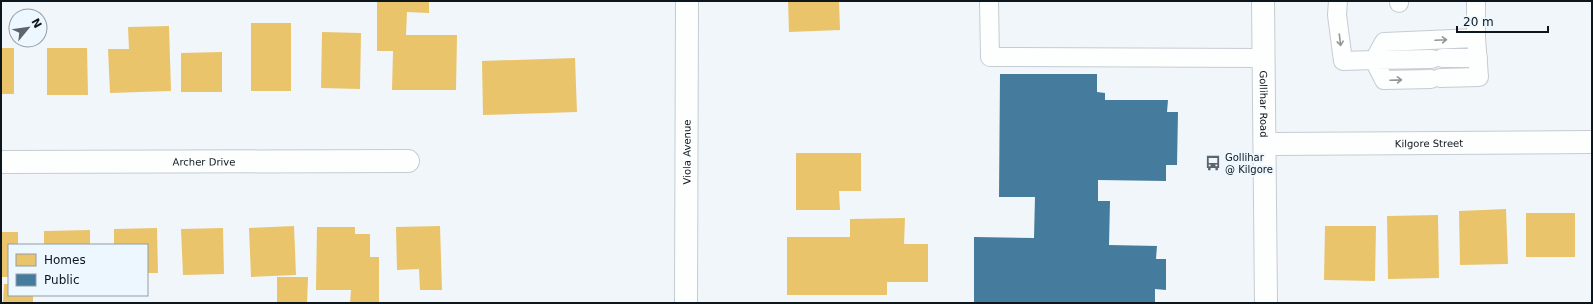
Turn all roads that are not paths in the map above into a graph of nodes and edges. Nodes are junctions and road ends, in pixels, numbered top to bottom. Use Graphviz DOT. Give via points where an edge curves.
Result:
graph roads {
  1 [pos="687,1"];
  2 [pos="989,1"];
  3 [pos="1263,1"];
  4 [pos="1338,1"];
  5 [pos="1476,1"];
  6 [pos="1476,38"];
  7 [pos="1263,58"];
  8 [pos="1478,58"];
  9 [pos="1374,60"];
  10 [pos="1592,142"];
  11 [pos="1265,144"];
  12 [pos="408,161"];
  13 [pos="1,162"];
  14 [pos="686,303"];
  15 [pos="1266,303"];
  1 -- 14 [label="street, Viola Avenue"];
  2 -- 7 [label="lane" via="990,56"];
  3 -- 7 [label="street, Gollihar Road"];
  4 -- 9 [label="lane, one-way" via="1343,61"];
  5 -- 6 [label="lane"];
  6 -- 8 [label="lane"];
  9 -- 6 [label="lane, one-way" via="1384,42"];
  7 -- 11 [label="street, Gollihar Road"];
  8 -- 9 [label="lane"];
  9 -- 8 [label="lane, one-way" via="1384,80 1479,77"];
  10 -- 11 [label="street, Kilgore Street"];
  11 -- 15 [label="street, Gollihar Road"];
  12 -- 13 [label="street, Archer Drive"];
}
